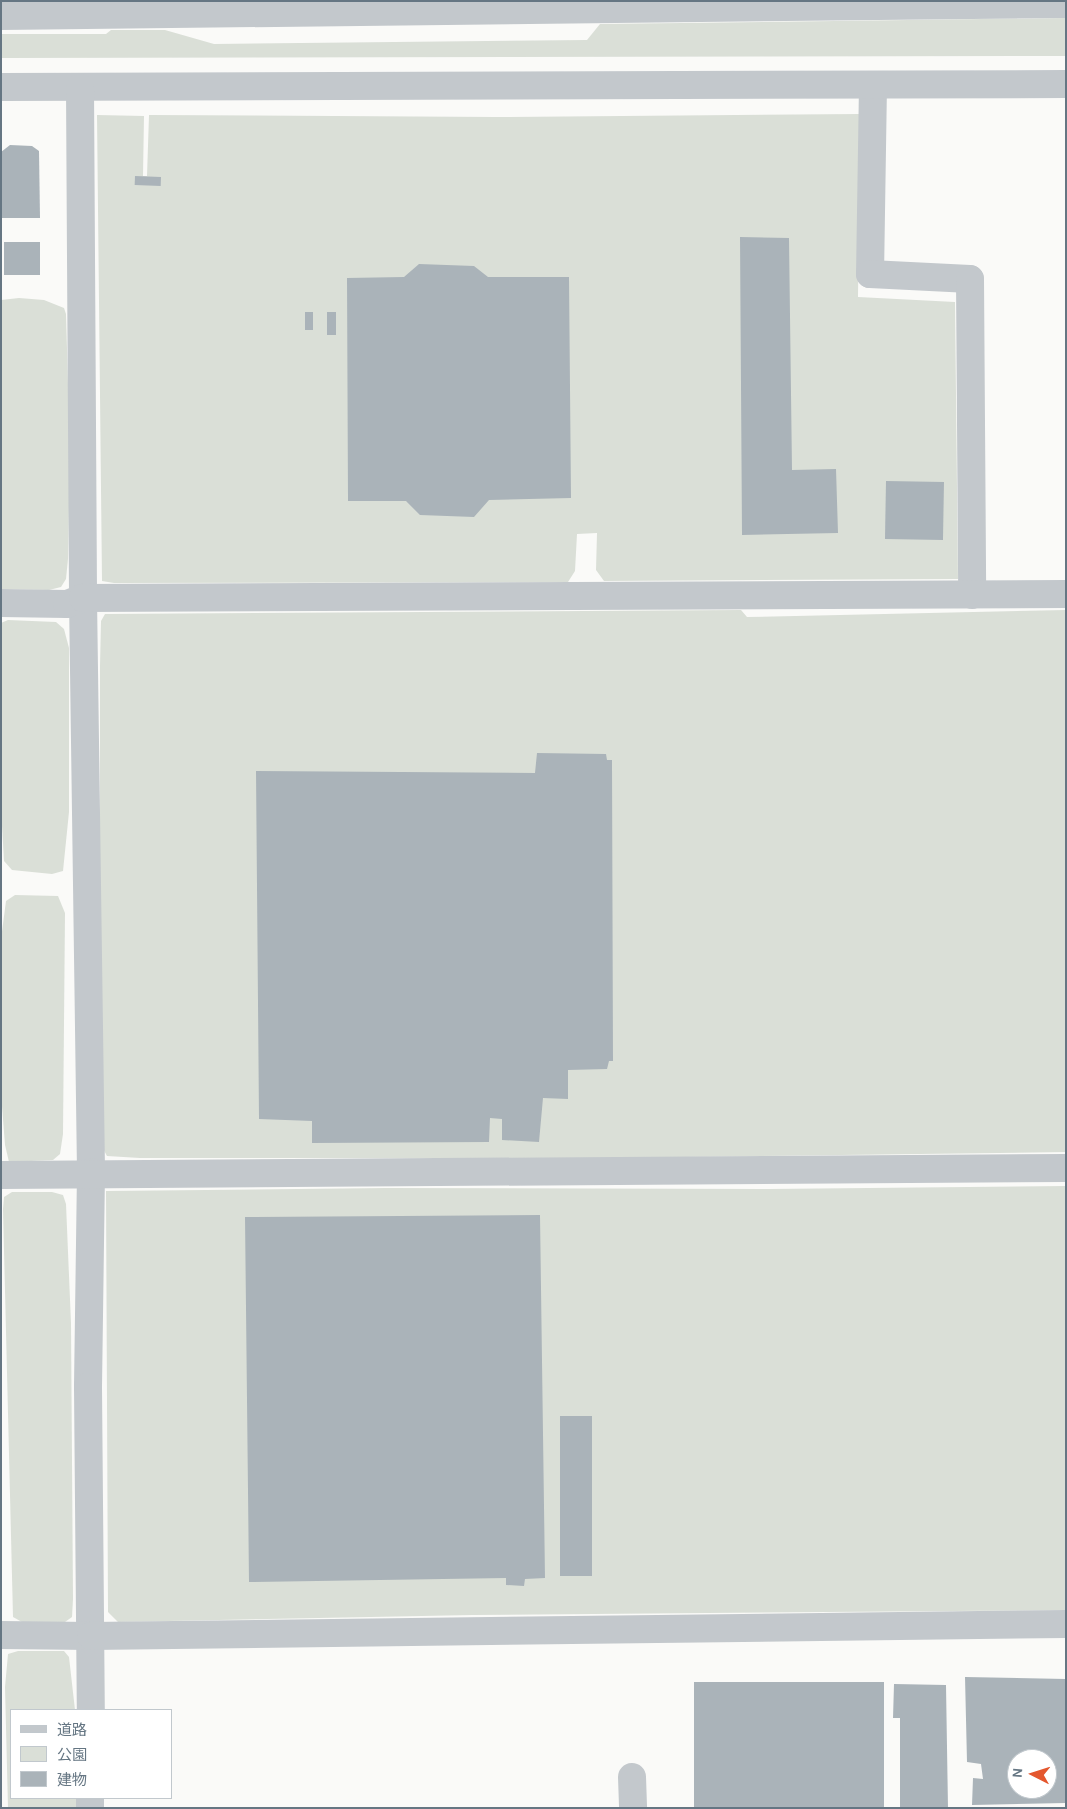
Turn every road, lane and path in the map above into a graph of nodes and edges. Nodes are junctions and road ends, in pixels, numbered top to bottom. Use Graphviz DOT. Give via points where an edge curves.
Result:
graph roads {
  1 [pos="1066,4"];
  2 [pos="1,16"];
  3 [pos="1066,84"];
  4 [pos="873,85"];
  5 [pos="1,87"];
  6 [pos="80,88"];
  7 [pos="1066,594"];
  8 [pos="972,595"];
  9 [pos="83,598"];
  10 [pos="1,603"];
  11 [pos="1066,1168"];
  12 [pos="91,1172"];
  13 [pos="1,1174"];
  14 [pos="1066,1624"];
  15 [pos="1,1635"];
  16 [pos="91,1636"];
  17 [pos="91,1709"];
  18 [pos="632,1777"];
  19 [pos="633,1808"];
  1 -- 2 [label="street"];
  3 -- 4 [label="street"];
  4 -- 6 [label="street"];
  4 -- 8 [label="street" via="870,274 970,279"];
  5 -- 6 [label="street"];
  6 -- 9 [label="street"];
  7 -- 8 [label="street"];
  8 -- 9 [label="street"];
  9 -- 10 [label="street" via="68,604"];
  9 -- 12 [label="street"];
  11 -- 12 [label="street"];
  12 -- 13 [label="street"];
  12 -- 16 [label="street" via="88,1387"];
  14 -- 16 [label="street"];
  15 -- 16 [label="street"];
  16 -- 17 [label="street"];
  18 -- 19 [label="street"];
}
